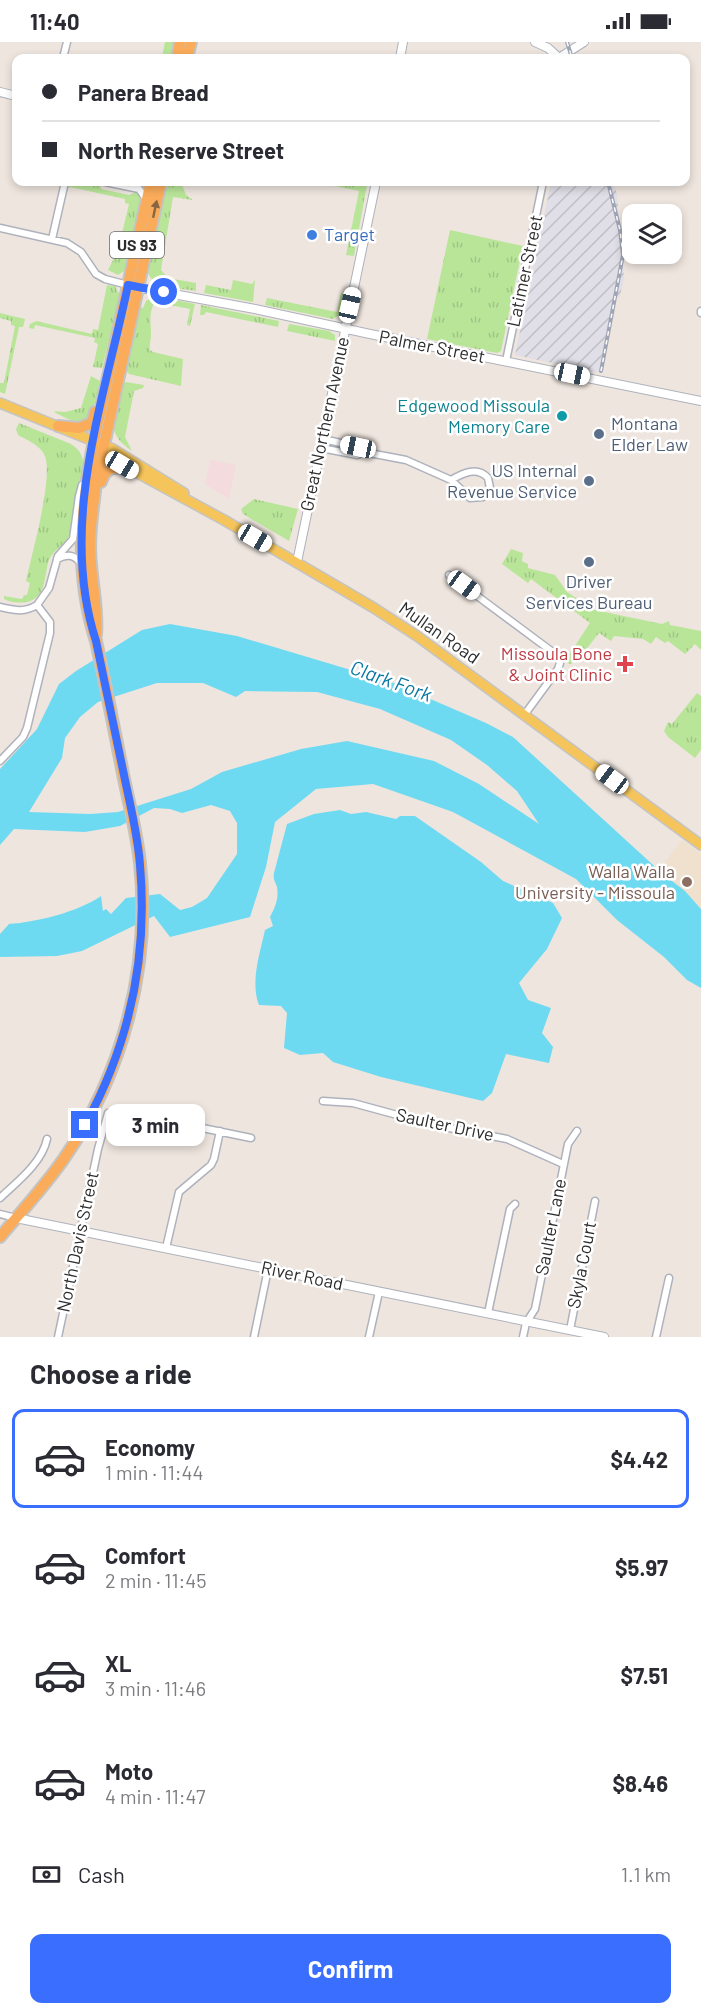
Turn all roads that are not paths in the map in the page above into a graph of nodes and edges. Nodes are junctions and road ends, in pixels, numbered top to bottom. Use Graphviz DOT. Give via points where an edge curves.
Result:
graph roads {
  1 [pos="535,42"];
  2 [pos="584,42"];
  3 [pos="555,54"];
  4 [pos="566,54"];
  5 [pos="64,186"];
  6 [pos="125,186"];
  7 [pos="149,186"];
  8 [pos="160,186"];
  9 [pos="375,186"];
  10 [pos="542,186"];
  11 [pos="147,199"];
  12 [pos="0,228"];
  13 [pos="52,239"];
  14 [pos="133,286"];
  15 [pos="123,308"];
  16 [pos="345,329"];
  17 [pos="506,361"];
  18 [pos="701,401"];
  19 [pos="0,403"];
  20 [pos="58,426"];
  21 [pos="322,443"];
  22 [pos="98,444"];
  23 [pos="133,472"];
  24 [pos="87,480"];
  25 [pos="451,480"];
  26 [pos="205,509"];
  27 [pos="90,531"];
  28 [pos="56,560"];
  29 [pos="297,562"];
  30 [pos="82,564"];
  31 [pos="449,574"];
  32 [pos="37,605"];
  33 [pos="0,607"];
  34 [pos="96,641"];
  35 [pos="525,714"];
  36 [pos="0,761"];
  37 [pos="701,845"];
  38 [pos="323,1101"];
  39 [pos="108,1113"];
  40 [pos="188,1125"];
  41 [pos="220,1131"];
  42 [pos="577,1131"];
  43 [pos="252,1138"];
  44 [pos="47,1139"];
  45 [pos="563,1164"];
  46 [pos="0,1198"];
  47 [pos="595,1201"];
  48 [pos="515,1204"];
  49 [pos="0,1214"];
  50 [pos="16,1218"];
  51 [pos="81,1230"];
  52 [pos="0,1237"];
  53 [pos="166,1248"];
  54 [pos="268,1269"];
  55 [pos="669,1278"];
  56 [pos="379,1292"];
  57 [pos="488,1313"];
  58 [pos="526,1323"];
  59 [pos="570,1330"];
  60 [pos="60,1336"];
  61 [pos="254,1337"];
  62 [pos="369,1337"];
  63 [pos="523,1337"];
  64 [pos="604,1337"];
  65 [pos="656,1337"];
  1 -- 3 [label="street"];
  2 -- 4 [label="street"];
  5 -- 13 [label="street"];
  6 -- 11 [label="street" via="139,189"];
  7 -- 11 [label="highway, US 93"];
  14 -- 8 [label="highway, US 93, one-way"];
  9 -- 16 [label="street, Great Northern Avenue"];
  10 -- 17 [label="street, Latimer Street"];
  11 -- 14 [label="highway, US 93"];
  12 -- 13 [label="street"];
  13 -- 14 [label="street" via="75,248 96,274"];
  14 -- 15 [label="highway, US 93"];
  14 -- 16 [label="street, Palmer Street"];
  14 -- 22 [label="highway, US 93"];
  15 -- 20 [label="highway" via="113,332 92,423 79,428"];
  15 -- 22 [label="highway, US 93"];
  16 -- 17 [label="street, Palmer Street"];
  16 -- 21 [label="street, Great Northern Avenue"];
  17 -- 18 [label="street, Palmer Street"];
  19 -- 20 [label="main road, Mullan Road"];
  20 -- 22 [label="main road, Mullan Road"];
  21 -- 25 [label="street" via="357,455 364,452 406,460"];
  21 -- 29 [label="street, Great Northern Avenue"];
  22 -- 23 [label="main road, Mullan Road" via="110,458"];
  22 -- 24 [label="highway, US 93"];
  22 -- 26 [label="main road, Mullan Road" via="114,449"];
  22 -- 27 [label="highway, US 93"];
  23 -- 26 [label="main road, Mullan Road"];
  23 -- 27 [label="highway" via="114,467 104,473"];
  24 -- 28 [label="street" via="79,496 73,539"];
  24 -- 30 [label="highway, US 93" via="82,509"];
  25 -- 25 [label="street" via="472,499 483,497 490,488 488,478 478,471"];
  26 -- 29 [label="main road, Mullan Road"];
  27 -- 34 [label="highway, US 93" via="98,615"];
  28 -- 30 [label="street" via="71,555"];
  28 -- 32 [label="street" via="49,588"];
  29 -- 35 [label="main road, Mullan Road" via="417,636"];
  30 -- 34 [label="highway, US 93" via="88,616"];
  31 -- 35 [label="street" via="558,656 558,669"];
  32 -- 33 [label="street" via="20,611"];
  32 -- 36 [label="street" via="50,622 50,633 27,728"];
  34 -- 50 [label="highway" via="137,838 141,940 137,976 129,1017 108,1078 72,1147"];
  35 -- 37 [label="main road, Mullan Road"];
  38 -- 45 [label="street, Saulter Drive" via="353,1103 507,1139"];
  39 -- 51 [label="street, North Davis Street"];
  40 -- 41 [label="street"];
  41 -- 43 [label="street"];
  41 -- 53 [label="street" via="213,1162 179,1191"];
  42 -- 45 [label="street, Saulter Lane" via="568,1144"];
  44 -- 46 [label="street" via="46,1147 24,1176"];
  45 -- 58 [label="street, Saulter Lane" via="536,1310"];
  47 -- 59 [label="street, Skyla Court"];
  48 -- 57 [label="street" via="510,1209"];
  49 -- 50 [label="street, River Road"];
  50 -- 51 [label="street, River Road"];
  50 -- 52 [label="highway"];
  51 -- 53 [label="street, River Road"];
  51 -- 60 [label="street, North Davis Street"];
  53 -- 54 [label="street, River Road"];
  54 -- 56 [label="street, River Road"];
  54 -- 61 [label="street"];
  55 -- 65 [label="street"];
  56 -- 57 [label="street, River Road"];
  56 -- 62 [label="street"];
  57 -- 58 [label="street, River Road"];
  58 -- 59 [label="street, River Road"];
  58 -- 63 [label="street, Saulter Lane"];
  59 -- 64 [label="street, River Road"];
}
